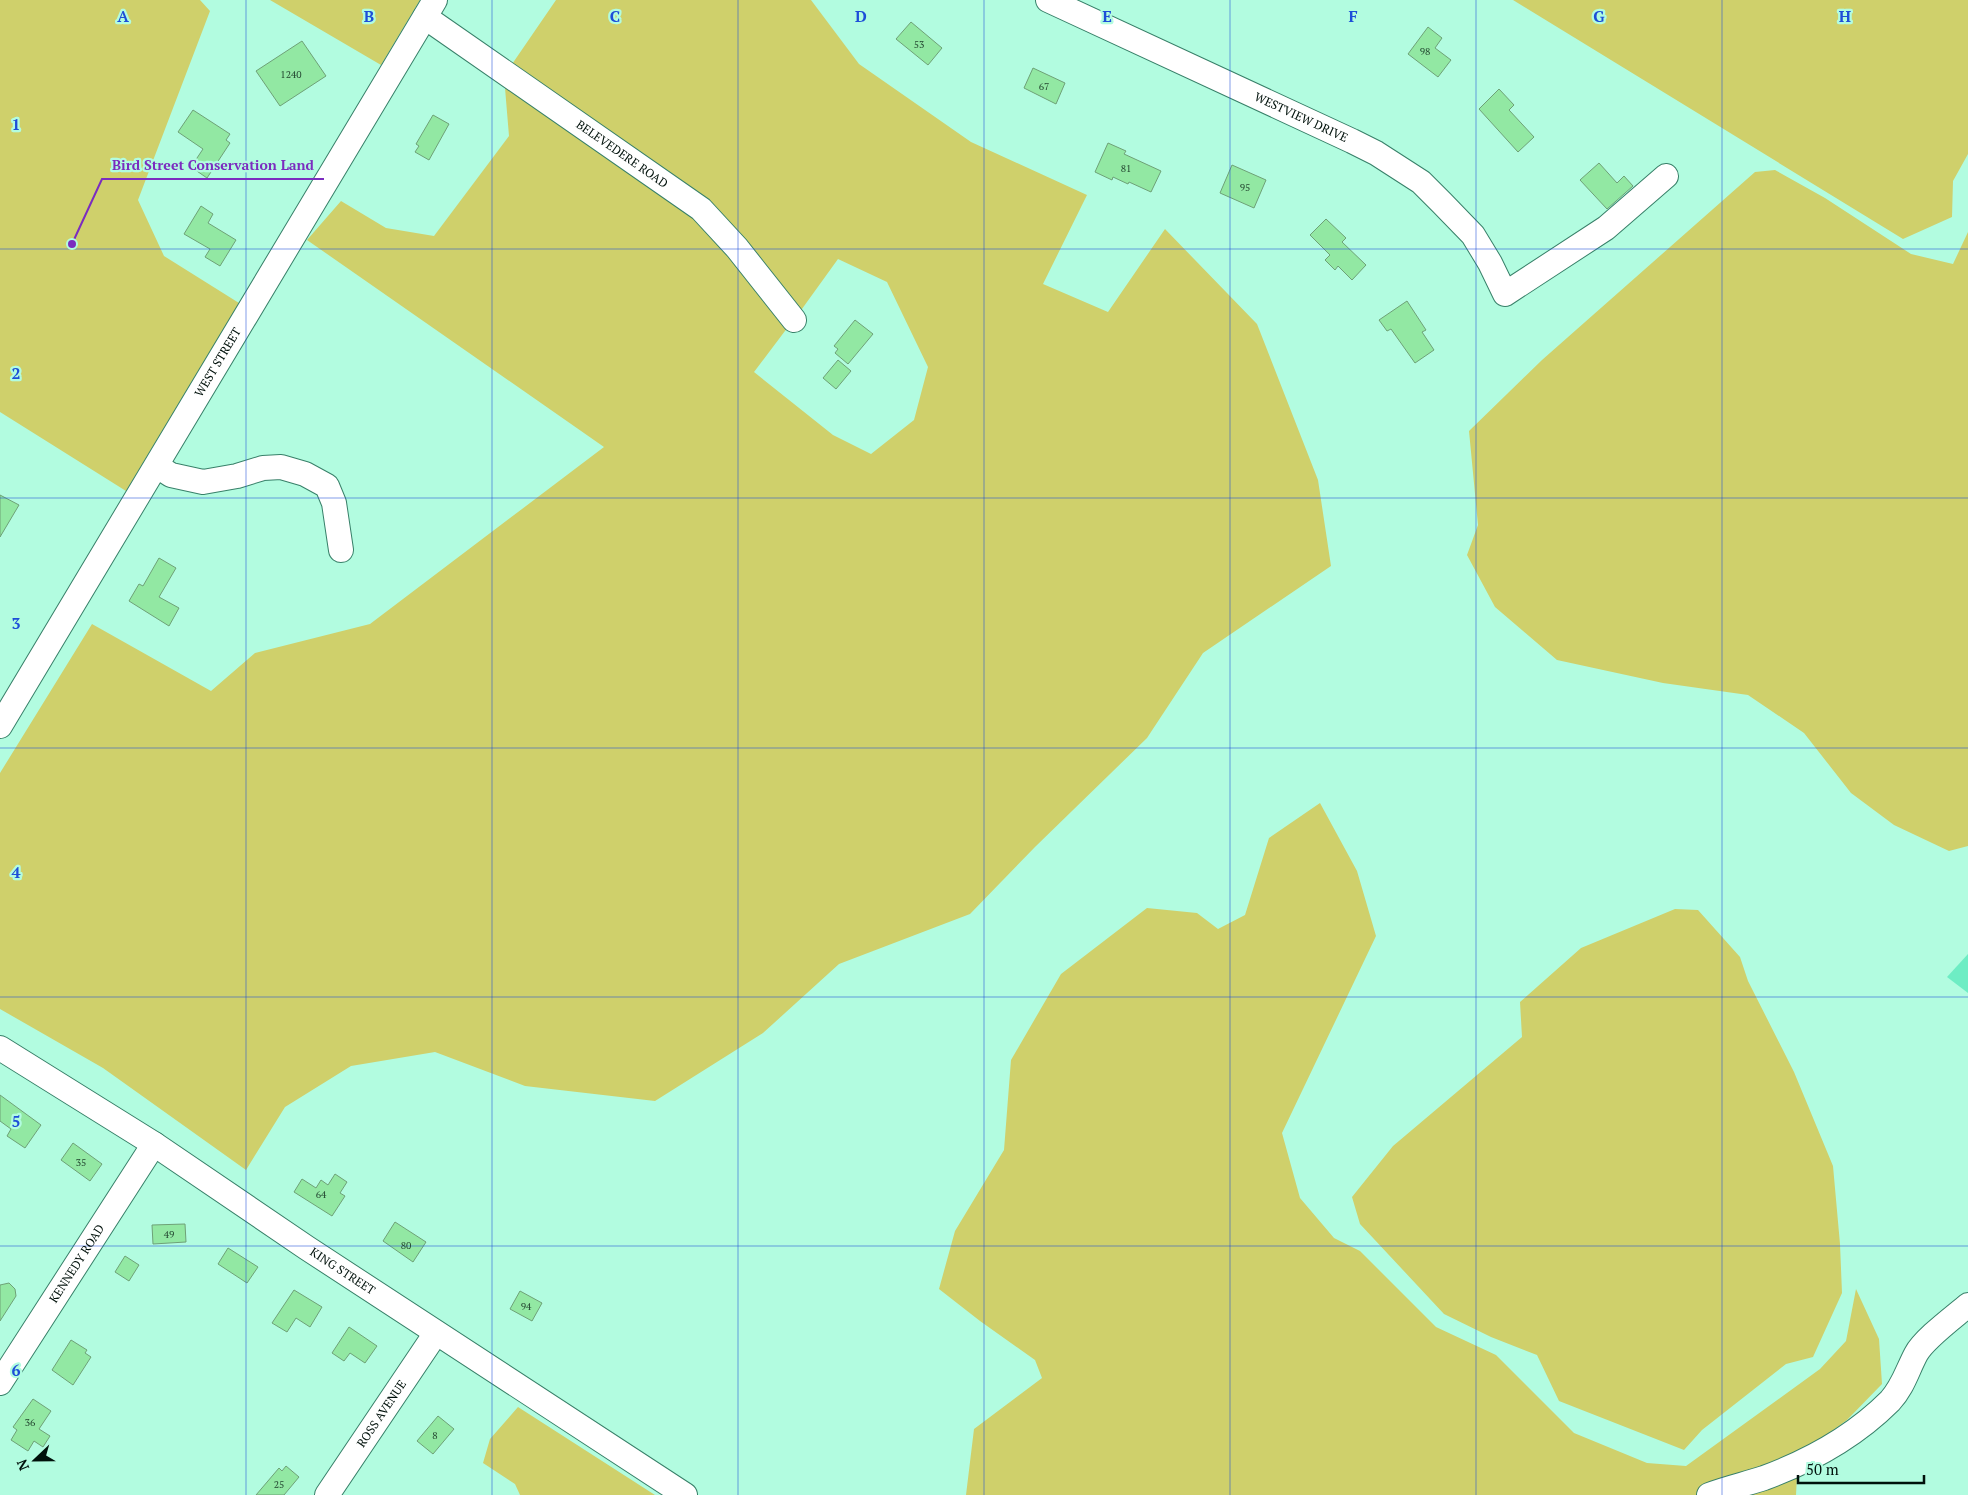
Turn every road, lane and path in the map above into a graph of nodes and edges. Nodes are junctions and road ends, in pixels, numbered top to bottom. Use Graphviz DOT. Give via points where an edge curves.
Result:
graph roads {
  1 [pos="1048,0"];
  2 [pos="430,8"];
  3 [pos="1666,176"];
  4 [pos="794,320"];
  5 [pos="157,466"];
  6 [pos="341,550"];
  7 [pos="0,726"];
  8 [pos="0,1048"];
  9 [pos="154,1144"];
  10 [pos="1968,1305"];
  11 [pos="436,1333"];
  12 [pos="0,1383"];
  13 [pos="327,1495"];
  14 [pos="685,1495"];
  15 [pos="1709,1495"];
  1 -- 3 [label="street, WESTVIEW DRIVE" via="1376,153 1421,182 1473,235 1505,294 1606,228"];
  2 -- 4 [label="street, BELEVEDERE ROAD" via="701,209 737,248"];
  2 -- 5 [label="street, WEST STREET"];
  5 -- 6 [label="street" via="171,474 203,482 263,468 282,467 305,474 327,486 334,503"];
  5 -- 7 [label="street, WEST STREET"];
  8 -- 9 [label="street, KING STREET"];
  9 -- 11 [label="street, KING STREET"];
  9 -- 12 [label="street, KENNEDY ROAD"];
  10 -- 15 [label="street" via="1916,1353 1905,1380 1891,1400 1849,1436 1764,1477"];
  11 -- 13 [label="street, ROSS AVENUE"];
  11 -- 14 [label="street, KING STREET"];
}
